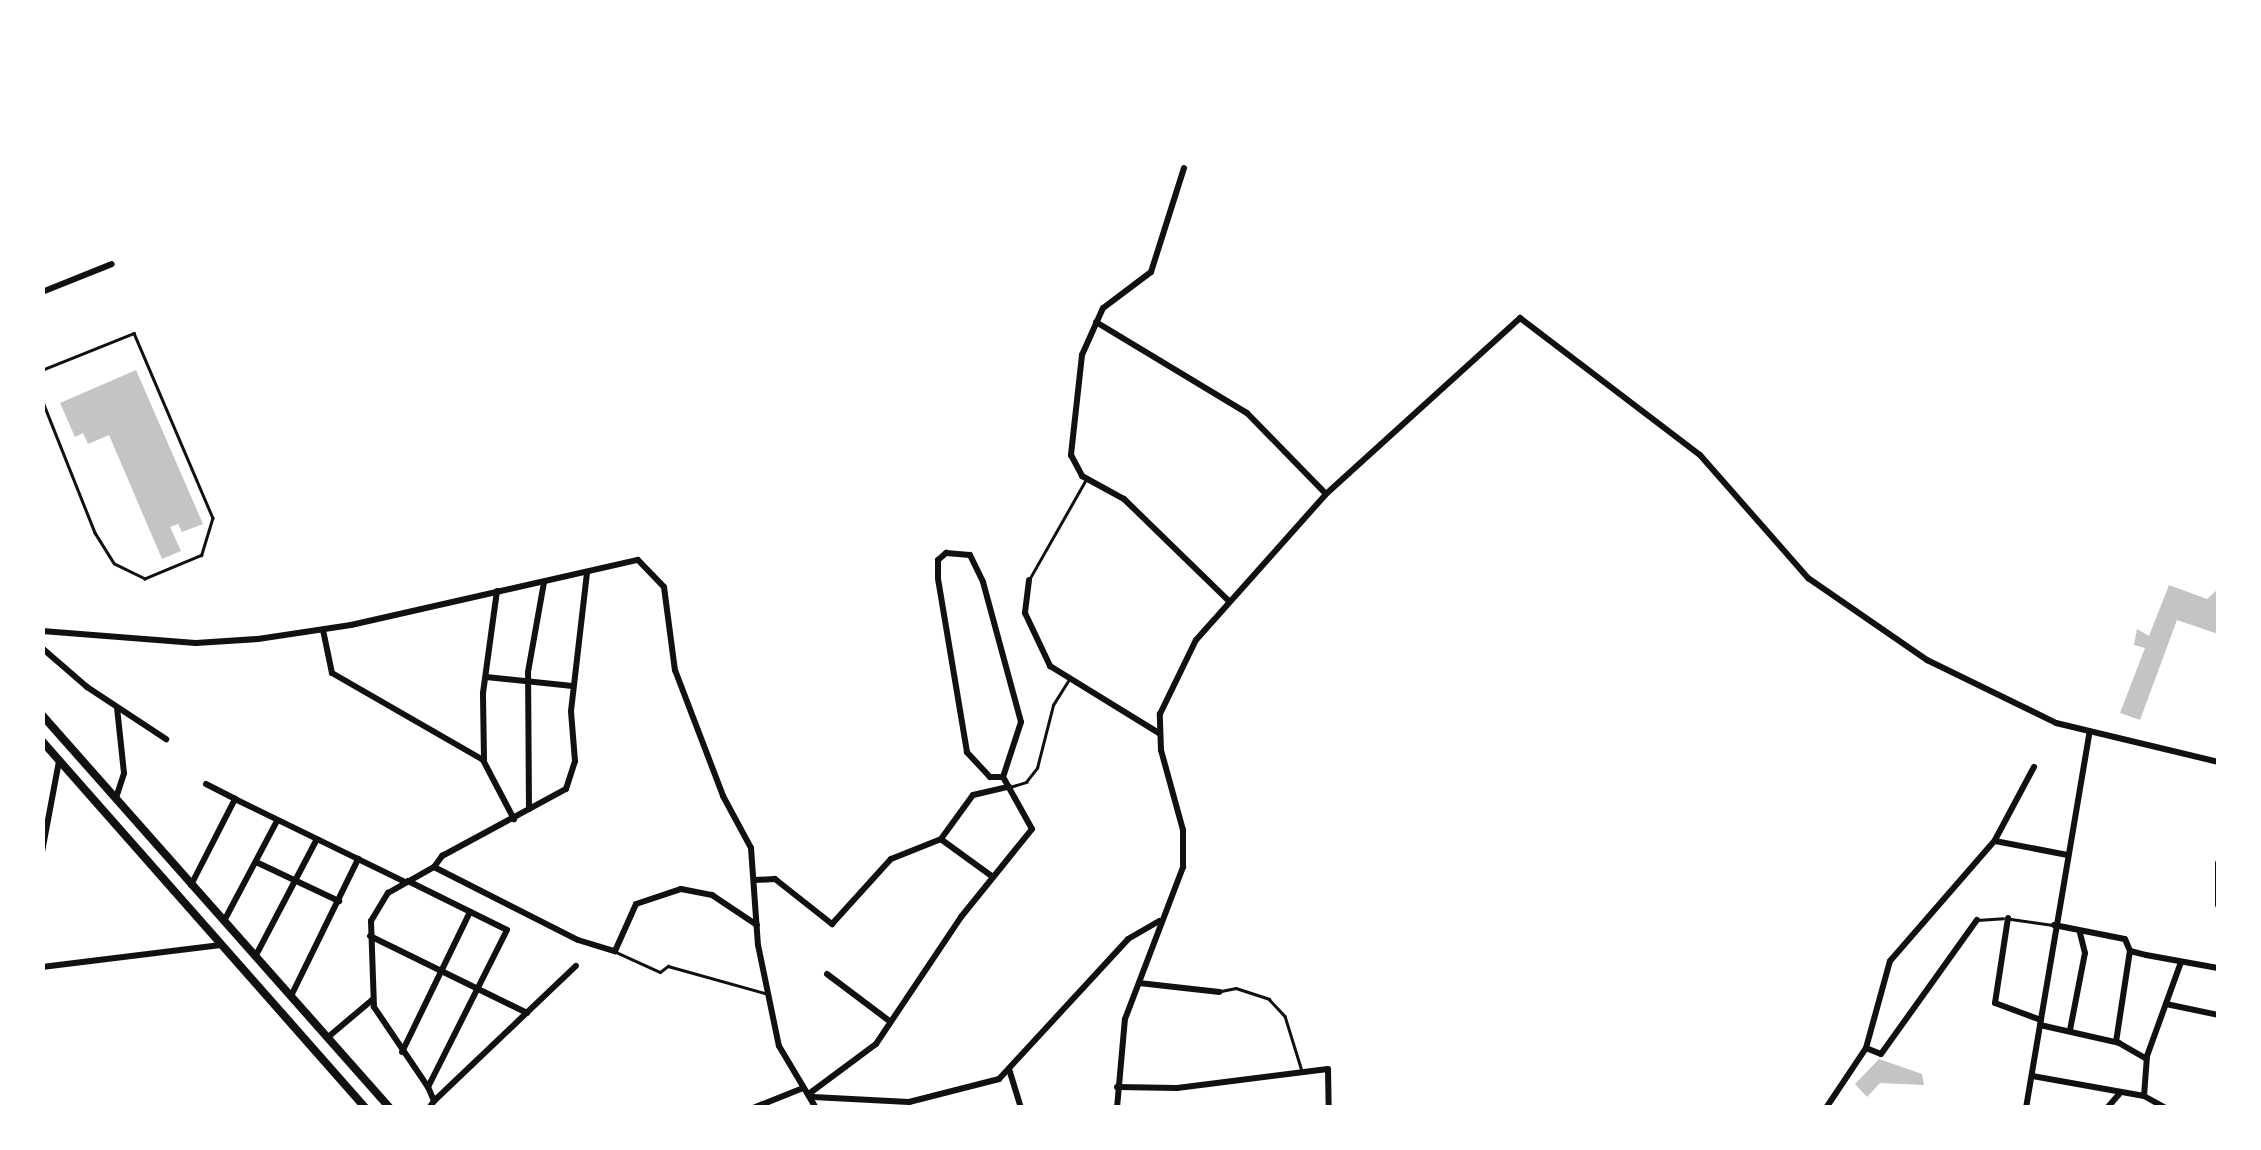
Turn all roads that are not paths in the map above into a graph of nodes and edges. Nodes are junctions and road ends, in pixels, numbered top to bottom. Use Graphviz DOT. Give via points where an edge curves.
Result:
graph roads {
  1 [pos="1184,168"];
  2 [pos="112,264"];
  3 [pos="42,292"];
  4 [pos="1096,322"];
  5 [pos="42,370"];
  6 [pos="42,401"];
  7 [pos="1086,479"];
  8 [pos="1326,494"];
  9 [pos="588,572"];
  10 [pos="1029,580"];
  11 [pos="544,582"];
  12 [pos="497,592"];
  13 [pos="1228,600"];
  14 [pos="323,630"];
  15 [pos="42,631"];
  16 [pos="42,648"];
  17 [pos="486,677"];
  18 [pos="1068,681"];
  19 [pos="528,682"];
  20 [pos="573,686"];
  21 [pos="117,708"];
  22 [pos="42,715"];
  23 [pos="2090,731"];
  24 [pos="1160,733"];
  25 [pos="166,739"];
  26 [pos="42,742"];
  27 [pos="484,760"];
  28 [pos="59,761"];
  29 [pos="2218,762"];
  30 [pos="2034,767"];
  31 [pos="1003,777"];
  32 [pos="206,784"];
  33 [pos="1009,787"];
  34 [pos="116,799"];
  35 [pos="235,799"];
  36 [pos="529,809"];
  37 [pos="514,818"];
  38 [pos="277,820"];
  39 [pos="316,839"];
  40 [pos="942,839"];
  41 [pos="1994,840"];
  42 [pos="42,852"];
  43 [pos="2068,855"];
  44 [pos="358,859"];
  45 [pos="256,862"];
  46 [pos="2218,863"];
  47 [pos="434,867"];
  48 [pos="993,878"];
  49 [pos="754,880"];
  50 [pos="296,881"];
  51 [pos="406,882"];
  52 [pos="191,885"];
  53 [pos="339,902"];
  54 [pos="2218,905"];
  55 [pos="470,912"];
  56 [pos="2008,918"];
  57 [pos="1160,920"];
  58 [pos="1977,920"];
  59 [pos="224,921"];
  60 [pos="2054,924"];
  61 [pos="757,925"];
  62 [pos="2080,932"];
  63 [pos="370,936"];
  64 [pos="220,944"];
  65 [pos="615,951"];
  66 [pos="2130,951"];
  67 [pos="255,957"];
  68 [pos="2181,962"];
  69 [pos="42,966"];
  70 [pos="576,966"];
  71 [pos="2218,968"];
  72 [pos="442,971"];
  73 [pos="827,974"];
  74 [pos="1139,983"];
  75 [pos="478,988"];
  76 [pos="1219,992"];
  77 [pos="766,993"];
  78 [pos="290,996"];
  79 [pos="373,999"];
  80 [pos="2166,1004"];
  81 [pos="527,1012"];
  82 [pos="2218,1015"];
  83 [pos="888,1020"];
  84 [pos="2040,1022"];
  85 [pos="2070,1030"];
  86 [pos="328,1038"];
  87 [pos="2116,1042"];
  88 [pos="1866,1048"];
  89 [pos="402,1052"];
  90 [pos="2145,1058"];
  91 [pos="1009,1070"];
  92 [pos="1302,1071"];
  93 [pos="2032,1076"];
  94 [pos="428,1087"];
  95 [pos="1117,1087"];
  96 [pos="809,1093"];
  97 [pos="2119,1094"];
  98 [pos="2144,1096"];
  99 [pos="432,1104"];
  100 [pos="366,1108"];
  101 [pos="390,1108"];
  102 [pos="753,1108"];
  103 [pos="816,1108"];
  104 [pos="1020,1108"];
  105 [pos="1118,1108"];
  106 [pos="1329,1108"];
  107 [pos="1826,1108"];
  108 [pos="2026,1108"];
  109 [pos="2108,1108"];
  110 [pos="2166,1108"];
  1 -- 4 [label="street" via="1151,272 1102,308"];
  2 -- 3 [label="street"];
  4 -- 7 [label="street" via="1082,355 1072,440 1075,467"];
  4 -- 8 [label="street" via="1247,413"];
  5 -- 6 [label="lane" via="134,333 213,518 202,555 145,579 114,564 95,534"];
  7 -- 10 [label="lane"];
  7 -- 13 [label="street" via="1124,499"];
  8 -- 13 [label="street"];
  8 -- 23 [label="street" via="1520,318 1700,455 1786,557 1836,599 1966,684"];
  9 -- 11 [label="street"];
  9 -- 20 [label="street"];
  9 -- 49 [label="street" via="638,560 664,587 675,670 716,780 752,848"];
  10 -- 18 [label="street" via="1031,629 1050,666"];
  11 -- 12 [label="street"];
  11 -- 19 [label="street"];
  12 -- 14 [label="street"];
  12 -- 17 [label="street"];
  13 -- 24 [label="street" via="1196,640 1160,714"];
  14 -- 15 [label="street" via="196,643"];
  14 -- 27 [label="street" via="332,673"];
  16 -- 21 [label="street"];
  17 -- 19 [label="street"];
  17 -- 27 [label="street"];
  18 -- 24 [label="street"];
  18 -- 33 [label="lane" via="1053,705 1038,768 1026,782"];
  19 -- 20 [label="street"];
  19 -- 36 [label="street"];
  20 -- 36 [label="street" via="574,769 566,789"];
  21 -- 25 [label="street"];
  21 -- 34 [label="street" via="124,773"];
  22 -- 34 [label="street"];
  23 -- 29 [label="street"];
  23 -- 43 [label="street"];
  24 -- 57 [label="street" via="1185,850"];
  26 -- 28 [label="street"];
  27 -- 37 [label="street"];
  28 -- 42 [label="street"];
  28 -- 64 [label="street"];
  30 -- 41 [label="street"];
  31 -- 31 [label="street" via="990,777 967,752 938,578 938,560 946,553 970,555 978,570 1021,722"];
  31 -- 33 [label="street"];
  32 -- 35 [label="street"];
  33 -- 40 [label="street" via="972,795"];
  33 -- 48 [label="street" via="1032,829"];
  34 -- 52 [label="street"];
  35 -- 38 [label="street"];
  35 -- 52 [label="street"];
  36 -- 37 [label="street"];
  37 -- 47 [label="street" via="442,856"];
  38 -- 39 [label="street"];
  38 -- 45 [label="street"];
  39 -- 44 [label="street"];
  39 -- 50 [label="street"];
  40 -- 48 [label="street"];
  40 -- 49 [label="street" via="892,859 832,924 775,880"];
  41 -- 43 [label="street"];
  41 -- 88 [label="street" via="1890,960"];
  43 -- 60 [label="street"];
  44 -- 51 [label="street"];
  44 -- 53 [label="street"];
  45 -- 50 [label="street"];
  45 -- 59 [label="street"];
  46 -- 54 [label="street"];
  47 -- 51 [label="street"];
  47 -- 65 [label="street" via="578,940"];
  48 -- 83 [label="street"];
  49 -- 61 [label="street"];
  50 -- 53 [label="street"];
  50 -- 67 [label="street"];
  51 -- 55 [label="street"];
  51 -- 63 [label="street" via="376,908"];
  52 -- 59 [label="street"];
  53 -- 78 [label="street"];
  55 -- 72 [label="street"];
  55 -- 75 [label="street" via="507,930"];
  56 -- 58 [label="lane"];
  56 -- 60 [label="lane"];
  56 -- 84 [label="street" via="1996,1003"];
  57 -- 74 [label="street"];
  57 -- 91 [label="street" via="1128,939"];
  58 -- 88 [label="street" via="1882,1054"];
  59 -- 67 [label="street"];
  60 -- 62 [label="street"];
  60 -- 84 [label="street"];
  61 -- 65 [label="street" via="712,896 681,889 636,904"];
  61 -- 77 [label="street"];
  62 -- 66 [label="street" via="2125,939"];
  62 -- 85 [label="street" via="2085,952"];
  63 -- 72 [label="street"];
  63 -- 79 [label="street"];
  64 -- 69 [label="street"];
  64 -- 100 [label="street"];
  65 -- 77 [label="lane" via="660,972 668,966"];
  66 -- 68 [label="street"];
  66 -- 87 [label="street"];
  67 -- 78 [label="street"];
  68 -- 71 [label="street"];
  68 -- 80 [label="street"];
  70 -- 81 [label="street"];
  72 -- 75 [label="street"];
  72 -- 89 [label="street"];
  73 -- 83 [label="street"];
  74 -- 76 [label="street"];
  74 -- 95 [label="street" via="1125,1019"];
  75 -- 81 [label="street"];
  75 -- 94 [label="street"];
  76 -- 92 [label="lane" via="1236,988 1268,999 1285,1016"];
  77 -- 96 [label="street" via="779,1046"];
  78 -- 86 [label="street"];
  79 -- 86 [label="street"];
  79 -- 89 [label="street"];
  80 -- 82 [label="street"];
  80 -- 98 [label="street" via="2147,1056"];
  81 -- 99 [label="street"];
  83 -- 96 [label="street" via="866,1056"];
  84 -- 85 [label="street"];
  84 -- 93 [label="street"];
  85 -- 87 [label="street"];
  86 -- 101 [label="street"];
  87 -- 90 [label="street"];
  88 -- 107 [label="street"];
  89 -- 94 [label="street"];
  91 -- 96 [label="street" via="984,1084 909,1102"];
  91 -- 104 [label="street"];
  92 -- 95 [label="street" via="1177,1088"];
  92 -- 106 [label="street" via="1328,1070"];
  93 -- 97 [label="street"];
  93 -- 108 [label="street"];
  94 -- 99 [label="street"];
  95 -- 105 [label="street"];
  96 -- 102 [label="street"];
  96 -- 103 [label="street"];
  97 -- 98 [label="street"];
  97 -- 109 [label="street"];
  98 -- 110 [label="street"];
}
